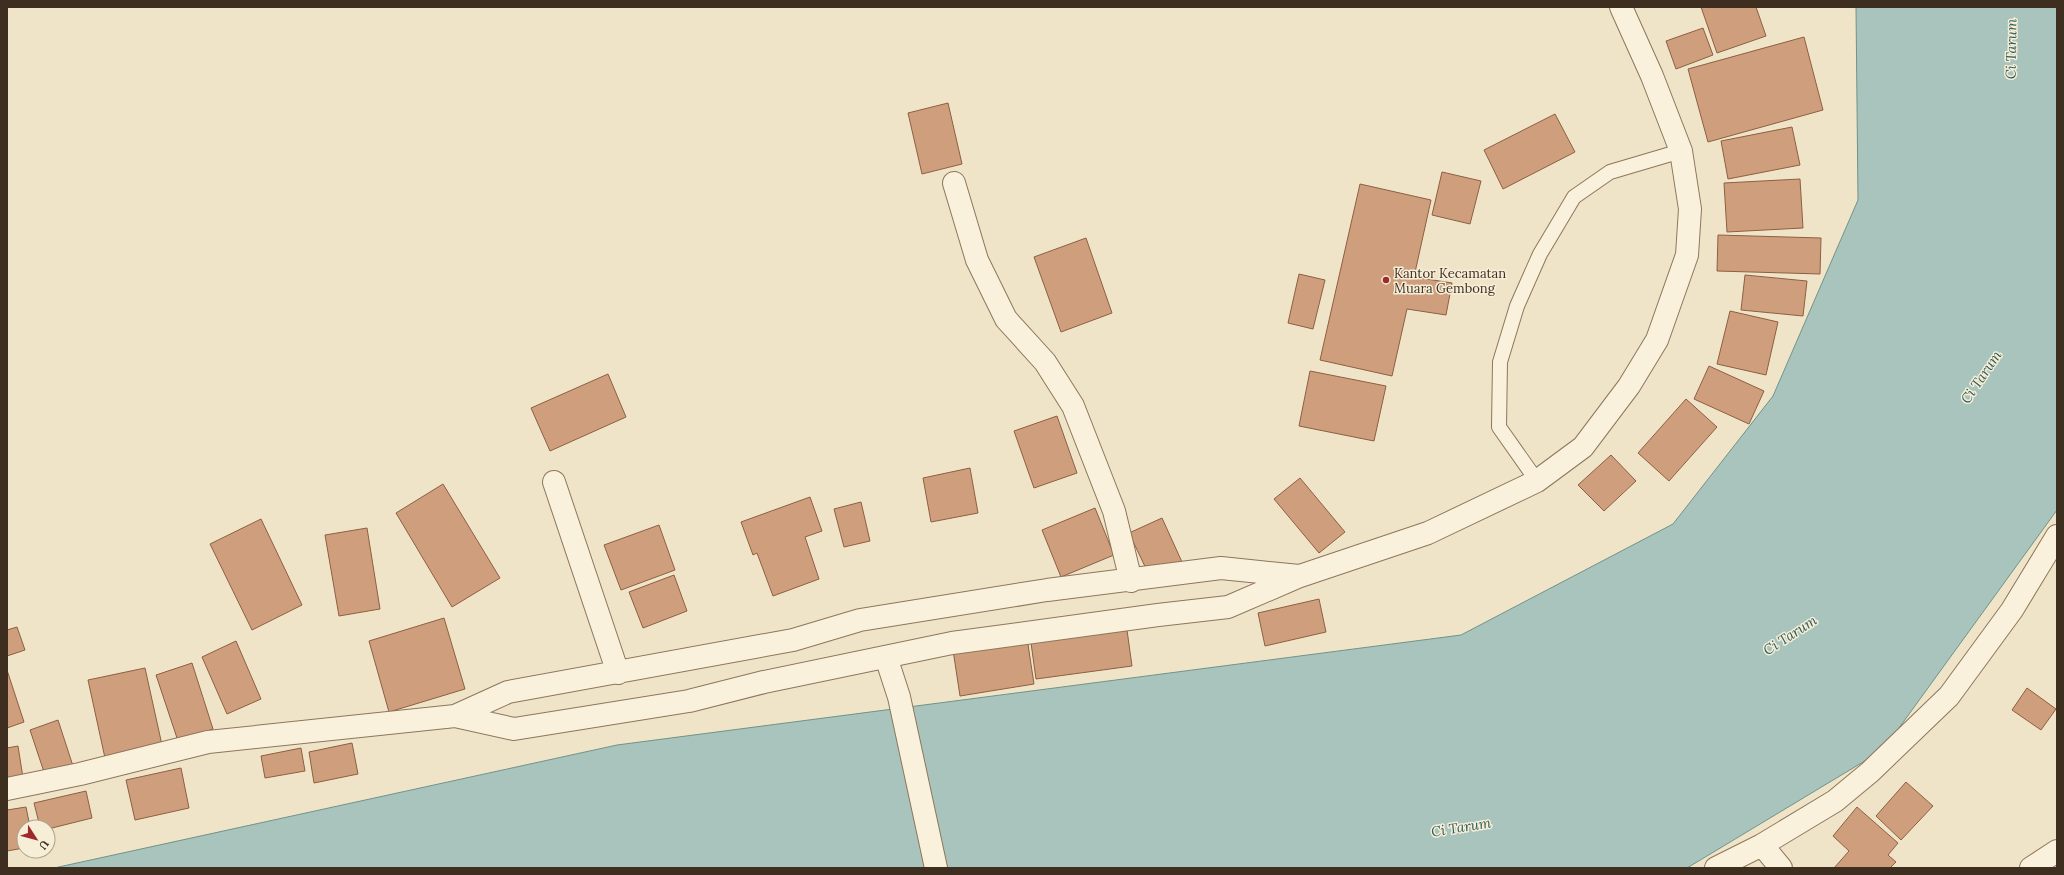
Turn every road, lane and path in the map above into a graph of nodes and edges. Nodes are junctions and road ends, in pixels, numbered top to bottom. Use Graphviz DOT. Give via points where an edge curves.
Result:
graph roads {
  1 [pos="1621,7"];
  2 [pos="1681,151"];
  3 [pos="954,183"];
  4 [pos="1537,481"];
  5 [pos="554,482"];
  6 [pos="2057,536"];
  7 [pos="1300,576"];
  8 [pos="1131,581"];
  9 [pos="886,657"];
  10 [pos="618,673"];
  11 [pos="455,716"];
  12 [pos="7,789"];
  13 [pos="1762,844"];
  14 [pos="2057,851"];
  15 [pos="936,868"];
  16 [pos="1716,868"];
  17 [pos="1781,868"];
  18 [pos="2031,868"];
  1 -- 2 [label="street" via="1652,76"];
  2 -- 4 [label="street" via="1690,209 1687,255 1657,340 1629,386 1584,447"];
  2 -- 4 [label="lane" via="1610,172 1574,197 1540,254 1517,306 1500,362 1499,427"];
  3 -- 8 [label="street" via="977,260 1006,319 1045,362 1073,406 1114,511"];
  4 -- 7 [label="street" via="1428,533"];
  5 -- 10 [label="street"];
  6 -- 13 [label="street" via="2012,610 1949,696 1870,772 1835,801"];
  7 -- 8 [label="street" via="1221,568"];
  7 -- 9 [label="street" via="1228,607 952,643"];
  8 -- 10 [label="street" via="1046,590 860,620 793,640"];
  9 -- 11 [label="street" via="764,682 689,701 514,729"];
  9 -- 15 [label="street" via="899,697"];
  10 -- 11 [label="street" via="508,692"];
  11 -- 12 [label="street" via="208,742 80,774"];
  13 -- 16 [label="street"];
  13 -- 17 [label="street"];
  14 -- 18 [label="street"];
}
